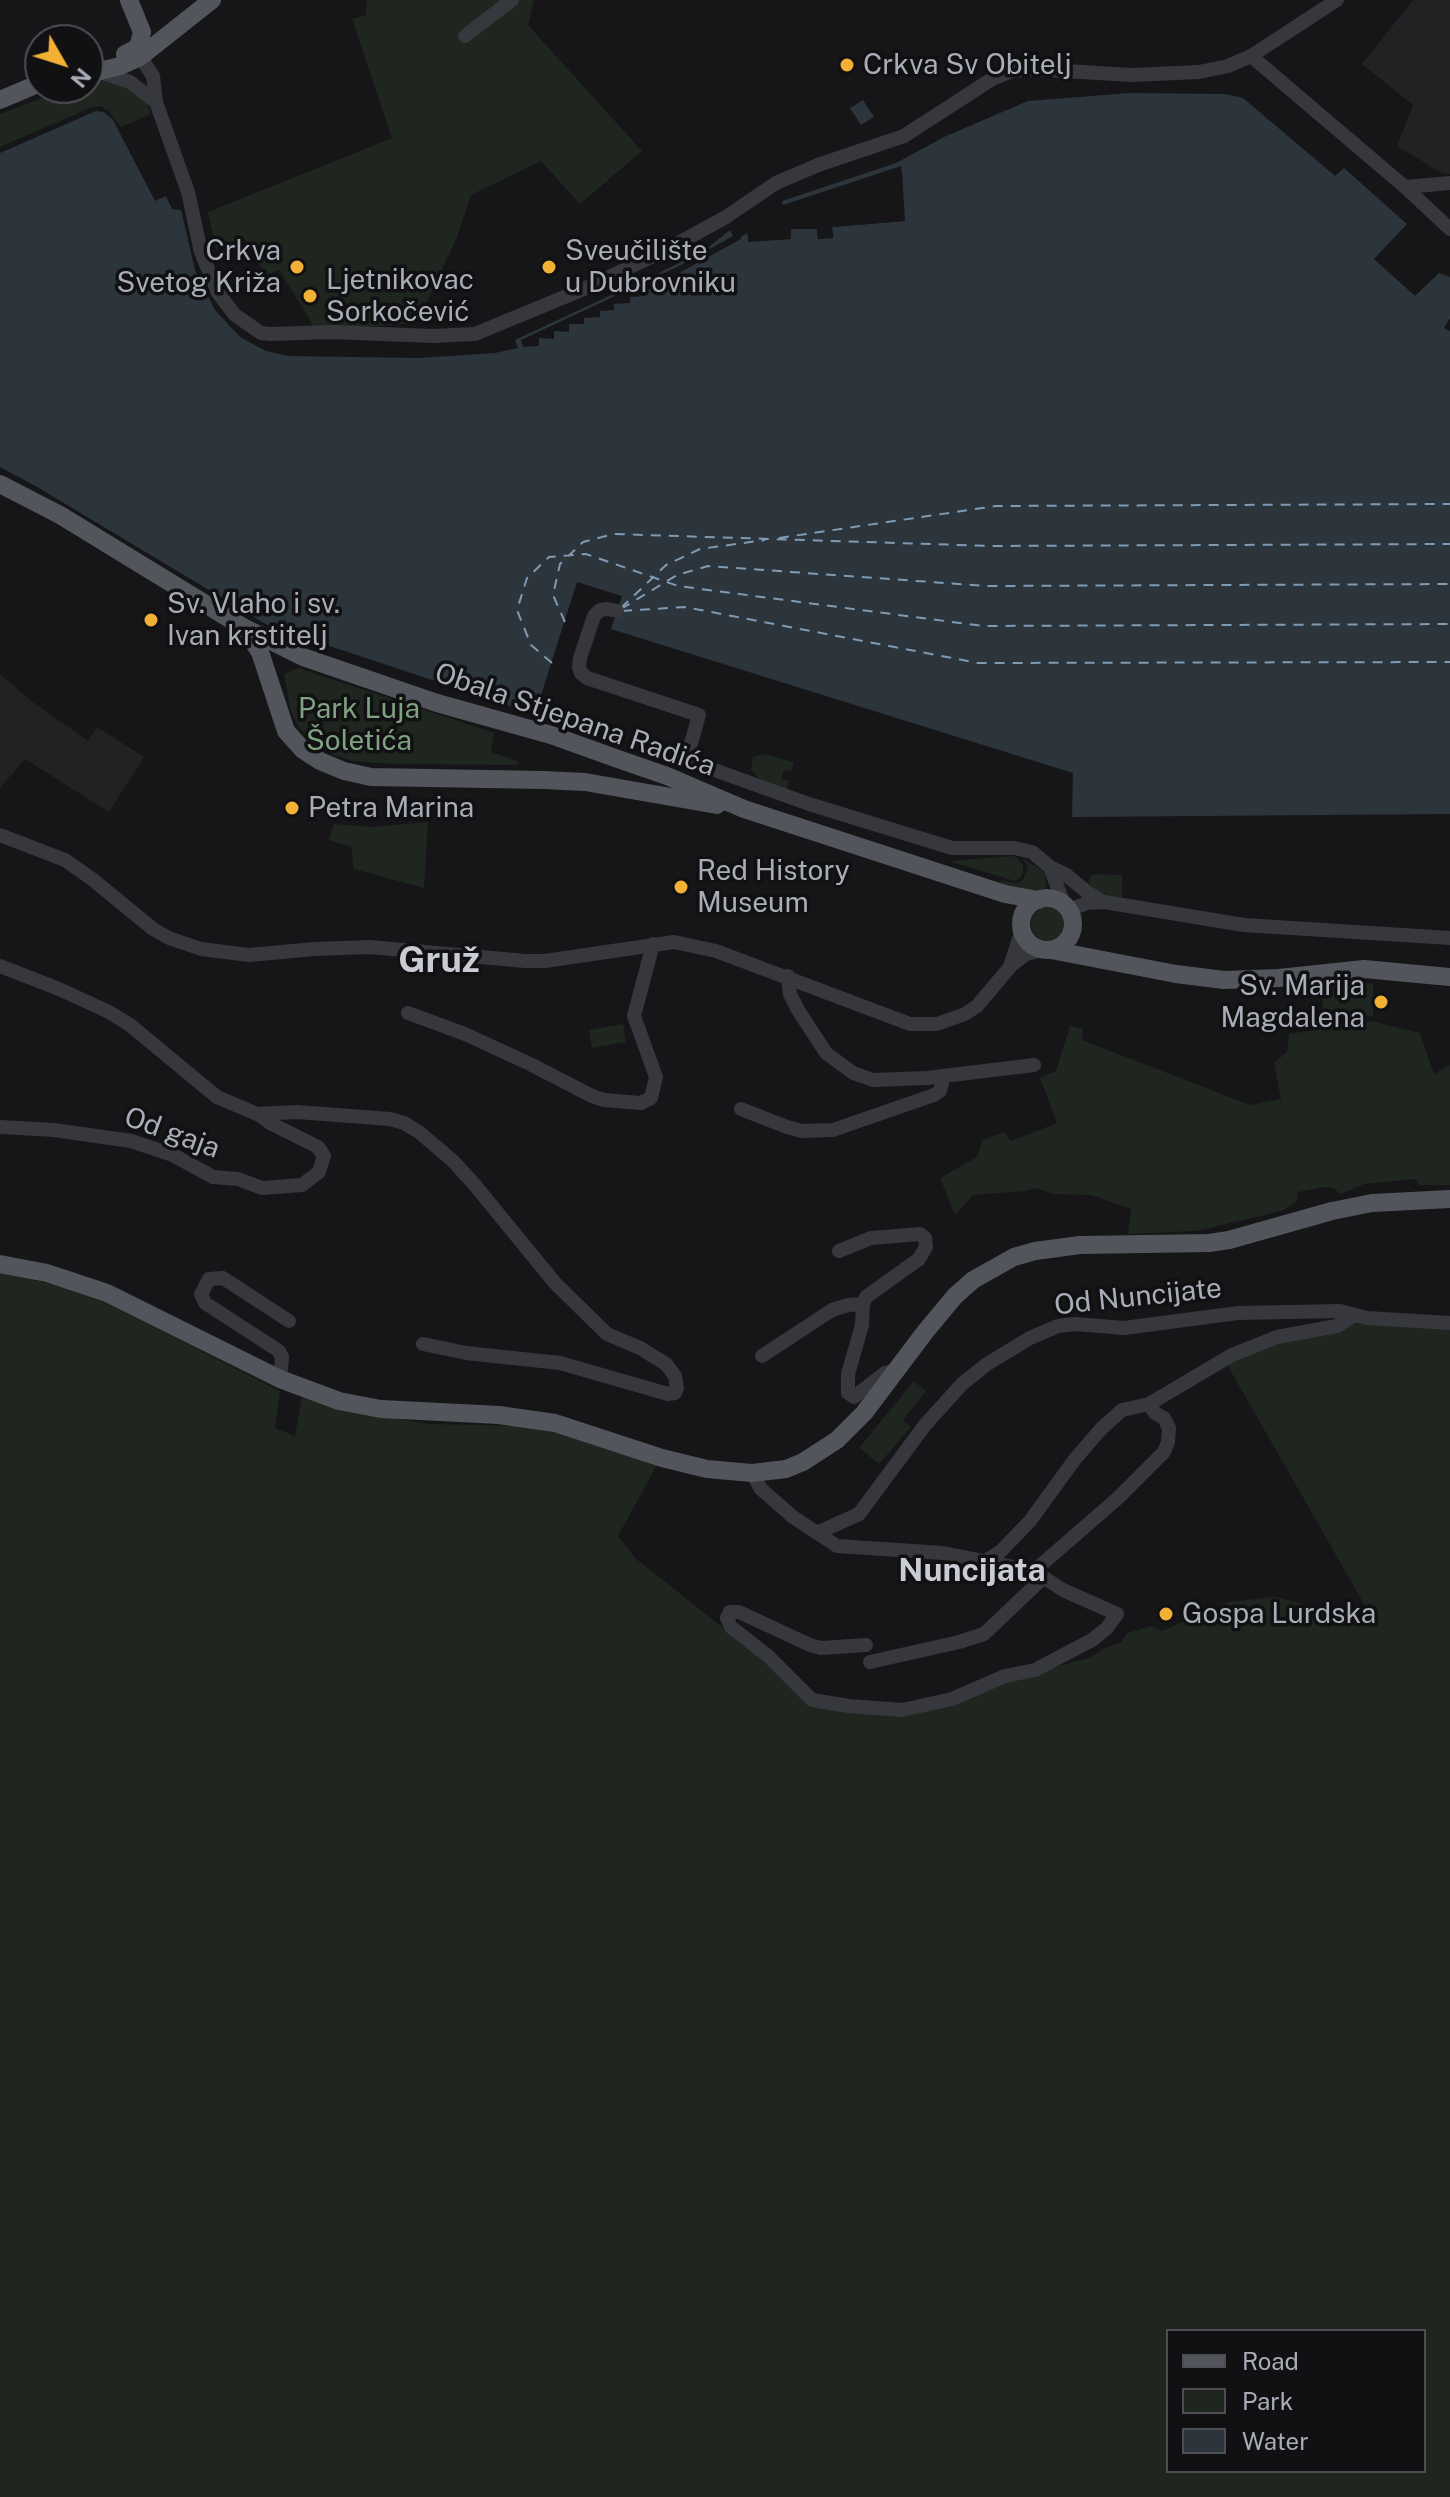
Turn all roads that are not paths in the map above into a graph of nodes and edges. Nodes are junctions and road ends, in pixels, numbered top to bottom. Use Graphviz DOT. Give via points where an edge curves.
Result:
graph roads {
  1 [pos="129,0"];
  2 [pos="212,0"];
  3 [pos="512,0"];
  4 [pos="1337,0"];
  5 [pos="141,26"];
  6 [pos="170,32"];
  7 [pos="465,36"];
  8 [pos="137,53"];
  9 [pos="1251,56"];
  10 [pos="104,68"];
  11 [pos="104,73"];
  12 [pos="24,90"];
  13 [pos="152,98"];
  14 [pos="0,100"];
  15 [pos="1450,183"];
  16 [pos="1405,187"];
  17 [pos="1450,229"];
  18 [pos="0,484"];
  19 [pos="617,611"];
  20 [pos="243,627"];
  21 [pos="303,657"];
  22 [pos="271,688"];
  23 [pos="618,759"];
  24 [pos="610,787"];
  25 [pos="744,809"];
  26 [pos="0,835"];
  27 [pos="1052,873"];
  28 [pos="1005,894"];
  29 [pos="1040,899"];
  30 [pos="1104,902"];
  31 [pos="1067,907"];
  32 [pos="1022,924"];
  33 [pos="1073,931"];
  34 [pos="1450,938"];
  35 [pos="653,944"];
  36 [pos="1047,950"];
  37 [pos="1105,961"];
  38 [pos="0,966"];
  39 [pos="1010,967"];
  40 [pos="788,976"];
  41 [pos="1450,977"];
  42 [pos="408,1013"];
  43 [pos="1034,1065"];
  44 [pos="940,1076"];
  45 [pos="741,1109"];
  46 [pos="257,1114"];
  47 [pos="0,1127"];
  48 [pos="1450,1199"];
  49 [pos="839,1251"];
  50 [pos="0,1264"];
  51 [pos="863,1304"];
  52 [pos="1354,1315"];
  53 [pos="289,1321"];
  54 [pos="1450,1323"];
  55 [pos="423,1344"];
  56 [pos="762,1356"];
  57 [pos="896,1371"];
  58 [pos="280,1379"];
  59 [pos="1149,1404"];
  60 [pos="752,1473"];
  61 [pos="817,1533"];
  62 [pos="984,1562"];
  63 [pos="1038,1574"];
  64 [pos="866,1645"];
  65 [pos="870,1662"];
  1 -- 5 [label="main road"];
  2 -- 6 [label="main road"];
  3 -- 7 [label="street"];
  4 -- 9 [label="street"];
  5 -- 6 [label="main road" via="155,33"];
  5 -- 8 [label="main road"];
  6 -- 8 [label="main road"];
  8 -- 10 [label="main road" via="120,66"];
  8 -- 13 [label="street" via="139,74"];
  9 -- 13 [label="street" via="1199,72 1012,71 975,88 904,136 776,183 726,217 579,291 475,334 433,336 270,334 235,315 218,293 201,252 188,192"];
  9 -- 16 [label="street"];
  11 -- 13 [label="street"];
  12 -- 14 [label="main road"];
  15 -- 16 [label="street"];
  16 -- 17 [label="street"];
  18 -- 20 [label="main road, Obala Stjepana Radića"];
  19 -- 27 [label="street" via="600,610 594,616 580,658 581,673 699,715 689,751 700,766 952,848 1023,850 1039,857"];
  20 -- 21 [label="main road, Obala Stjepana Radića"];
  20 -- 22 [label="main road, Obala Stjepana Radića" via="256,644"];
  21 -- 22 [label="main road" via="280,661"];
  21 -- 23 [label="main road, Obala Stjepana Radića"];
  22 -- 24 [label="main road, Obala Stjepana Radića" via="294,741 320,761 355,774"];
  23 -- 24 [label="main road"];
  23 -- 25 [label="main road, Obala Stjepana Radića"];
  24 -- 25 [label="main road, Obala Stjepana Radića"];
  25 -- 28 [label="main road"];
  26 -- 35 [label="street" via="78,868 169,938 218,952 249,955 370,947 545,961"];
  27 -- 29 [label="street" via="1052,887"];
  27 -- 30 [label="street" via="1065,874"];
  27 -- 31 [label="street"];
  28 -- 29 [label="main road"];
  28 -- 32 [label="main road" via="1016,905"];
  29 -- 31 [label="main road"];
  29 -- 32 [label="main road" via="1025,910"];
  30 -- 31 [label="street"];
  30 -- 34 [label="street" via="1244,925"];
  31 -- 33 [label="main road"];
  32 -- 36 [label="main road" via="1029,943"];
  32 -- 39 [label="street"];
  33 -- 36 [label="main road" via="1065,944"];
  33 -- 37 [label="main road"];
  35 -- 40 [label="street" via="693,945"];
  35 -- 42 [label="street" via="634,1016 656,1077 651,1098 641,1103 592,1096 478,1040"];
  36 -- 37 [label="main road"];
  36 -- 39 [label="street" via="1026,954"];
  37 -- 41 [label="main road" via="1224,980 1364,969"];
  38 -- 46 [label="street" via="109,1012 217,1097"];
  39 -- 40 [label="street" via="977,1006 924,1025"];
  40 -- 44 [label="street" via="798,1010 840,1065 873,1080"];
  43 -- 44 [label="street"];
  44 -- 45 [label="street" via="940,1091 934,1095 833,1130 802,1131"];
  46 -- 47 [label="street, Od gaja" via="318,1147 324,1156 319,1172 302,1185 262,1188 213,1177 173,1155 131,1141"];
  46 -- 55 [label="street" via="390,1119 419,1132 453,1161 555,1283 607,1334 640,1348 672,1370 677,1382 675,1393 668,1394 560,1363"];
  48 -- 57 [label="main road" via="1372,1203 1209,1243 1080,1245 1014,1257 955,1296"];
  49 -- 51 [label="street" via="871,1238 925,1238 919,1259 874,1290"];
  50 -- 58 [label="main road" via="107,1293"];
  51 -- 56 [label="street" via="832,1310"];
  51 -- 57 [label="street" via="848,1374 850,1397"];
  52 -- 54 [label="street, Od Nuncijate"];
  52 -- 59 [label="street, Od Nuncijate" via="1337,1326 1277,1337 1232,1355"];
  52 -- 61 [label="street, Od Nuncijate" via="1238,1313 1124,1328 1075,1324 1045,1331 962,1384 859,1514"];
  53 -- 58 [label="street" via="223,1278 209,1279 201,1294 205,1303 279,1351"];
  57 -- 60 [label="main road" via="850,1428 820,1453 786,1469"];
  58 -- 60 [label="main road" via="339,1401 381,1409 555,1423 692,1465"];
  59 -- 62 [label="street, Od Nuncijate" via="1122,1410 1101,1429 1030,1521"];
  59 -- 63 [label="street" via="1169,1428 1164,1452"];
  60 -- 61 [label="street" via="761,1489"];
  61 -- 62 [label="street" via="837,1546 943,1553"];
  62 -- 63 [label="street"];
  63 -- 64 [label="street" via="1117,1614 1092,1640 1035,1670 902,1710 812,1700 727,1618 730,1612 739,1612 821,1648"];
  63 -- 65 [label="street" via="984,1634"];
}
